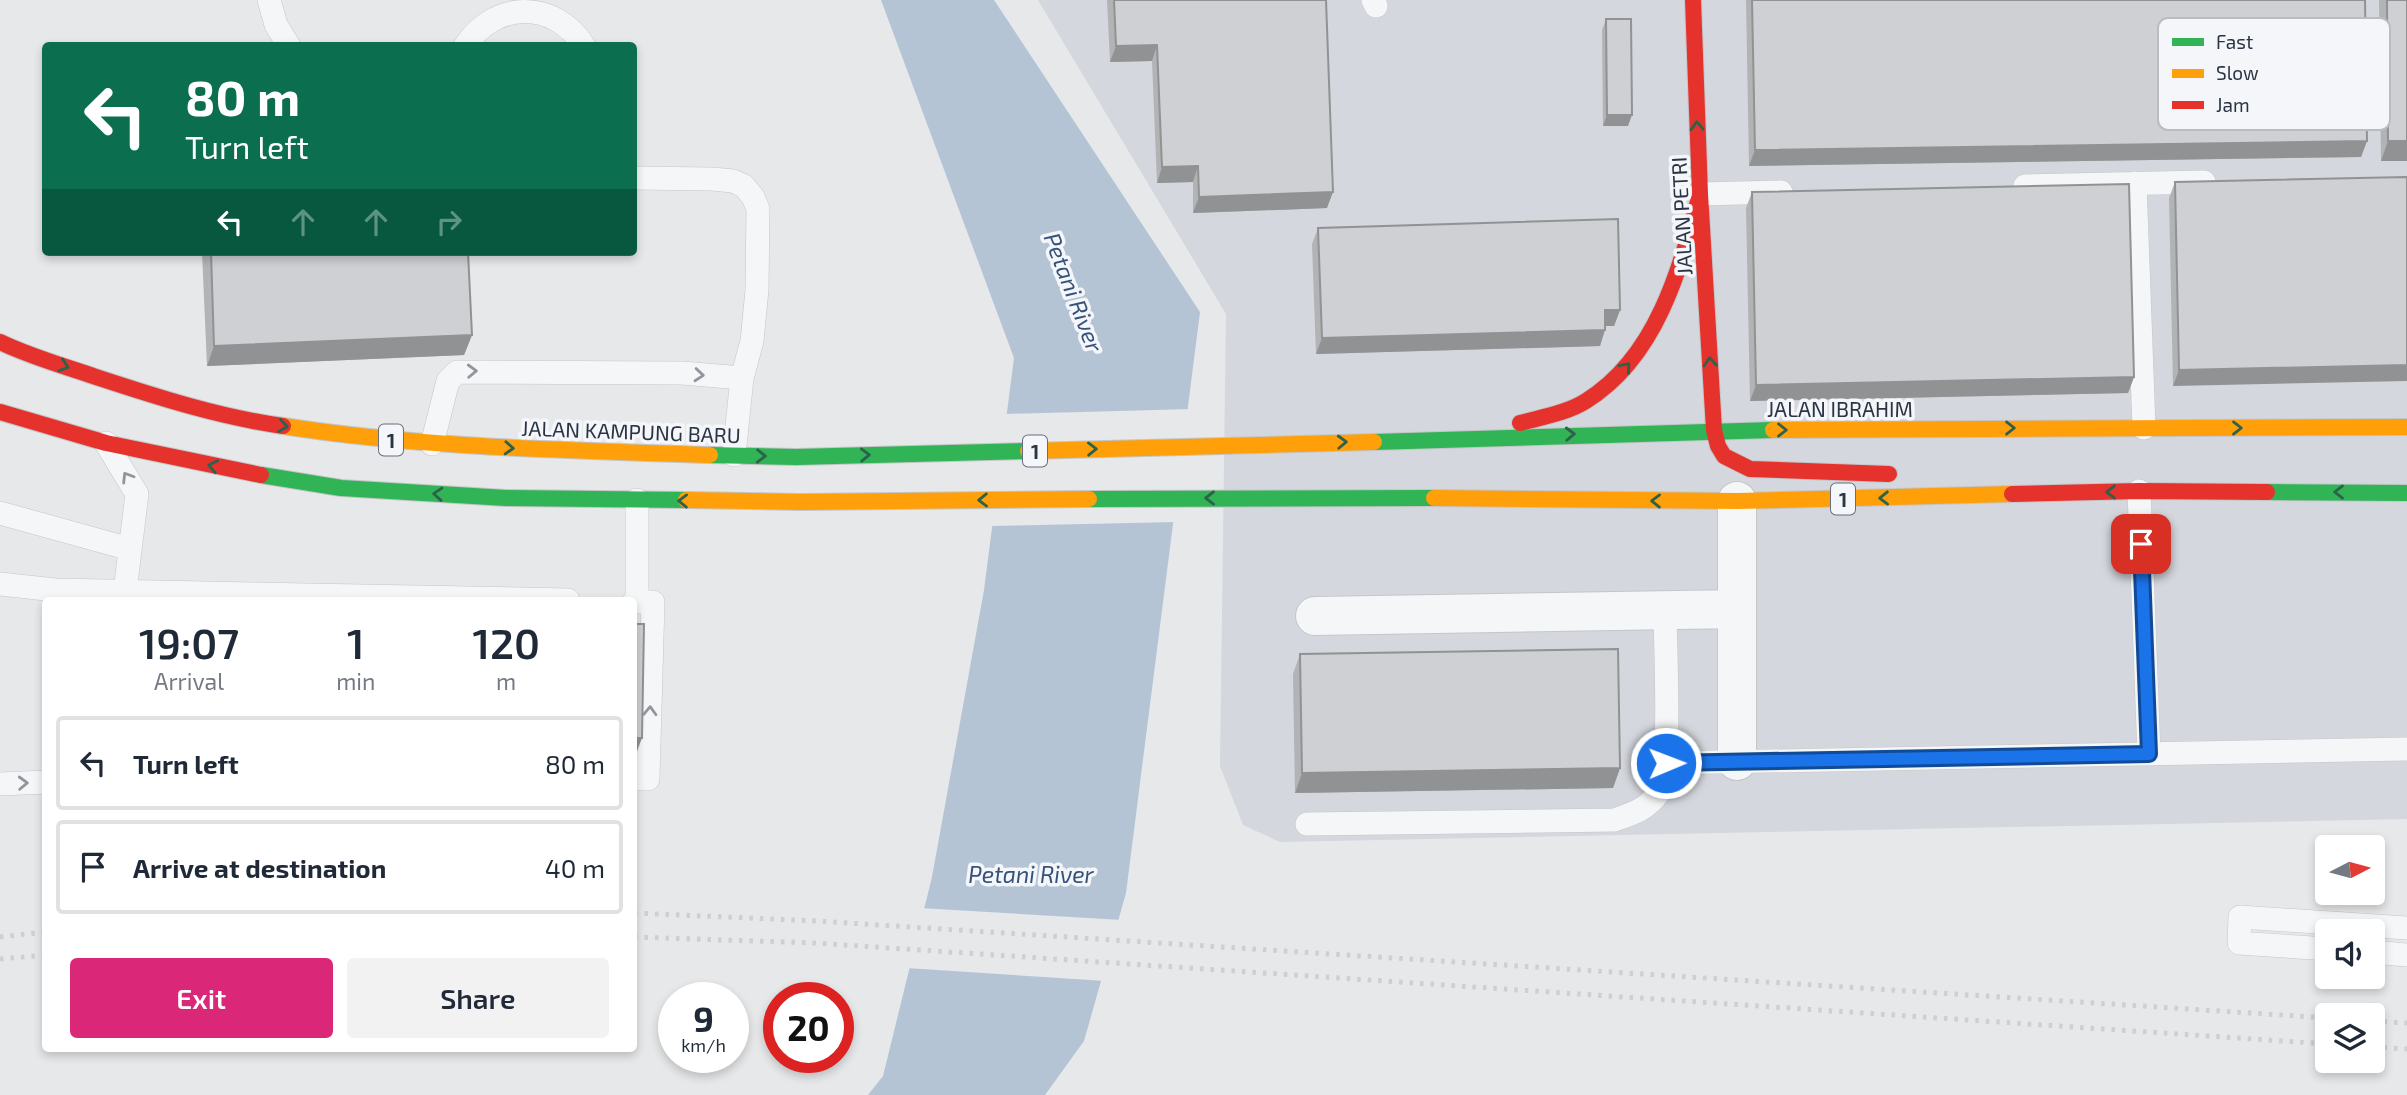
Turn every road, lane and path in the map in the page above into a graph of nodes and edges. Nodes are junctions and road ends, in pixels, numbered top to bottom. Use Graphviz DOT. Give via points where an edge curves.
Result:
graph roads {
  1 [pos="269,0"];
  2 [pos="1693,0"];
  3 [pos="287,42"];
  4 [pos="468,42"];
  5 [pos="581,42"];
  6 [pos="637,178"];
  7 [pos="2230,182"];
  8 [pos="2135,183"];
  9 [pos="1999,187"];
  10 [pos="1809,191"];
  11 [pos="1700,194"];
  12 [pos="0,342"];
  13 [pos="742,378"];
  14 [pos="0,411"];
  15 [pos="2407,427"];
  16 [pos="2144,428"];
  17 [pos="1714,430"];
  18 [pos="1478,437"];
  19 [pos="106,443"];
  20 [pos="432,444"];
  21 [pos="1274,445"];
  22 [pos="734,456"];
  23 [pos="1903,474"];
  24 [pos="1943,480"];
  25 [pos="2138,491"];
  26 [pos="2407,493"];
  27 [pos="2022,494"];
  28 [pos="637,500"];
  29 [pos="1737,501"];
  30 [pos="0,513"];
  31 [pos="130,549"];
  32 [pos="0,584"];
  33 [pos="125,590"];
  34 [pos="286,597"];
  35 [pos="635,597"];
  36 [pos="637,602"];
  37 [pos="1737,609"];
  38 [pos="1665,610"];
  39 [pos="1315,615"];
  40 [pos="2407,748"];
  41 [pos="2149,754"];
  42 [pos="1737,761"];
  43 [pos="1666,763"];
  44 [pos="637,779"];
  45 [pos="42,782"];
  46 [pos="0,784"];
  47 [pos="1307,824"];
  48 [pos="2315,922"];
  49 [pos="2385,927"];
  50 [pos="2407,928"];
  51 [pos="2315,948"];
  52 [pos="2385,953"];
  53 [pos="2407,955"];
  1 -- 3 [label="lane"];
  11 -- 2 [label="main road, JALAN PETRI, one-way"];
  4 -- 5 [label="lane" via="490,17 509,9 534,8 561,17"];
  6 -- 13 [label="lane" via="733,181 753,197 758,209 757,290 752,341"];
  7 -- 8 [label="lane"];
  8 -- 9 [label="lane"];
  8 -- 16 [label="lane"];
  10 -- 11 [label="lane"];
  17 -- 11 [label="main road, JALAN PETRI, one-way"];
  18 -- 11 [label="main road, one-way" via="1583,403 1615,379 1638,353 1657,318 1685,252"];
  12 -- 20 [label="main road, JALAN KAMPUNG BARU / 1, one-way" via="150,395 248,421"];
  20 -- 13 [label="lane, one-way" via="448,381 457,372 682,373"];
  13 -- 22 [label="lane"];
  14 -- 19 [label="main road, 1"];
  16 -- 15 [label="main road, JALAN IBRAHIM / 1, one-way"];
  17 -- 16 [label="main road, JALAN IBRAHIM / 1, one-way"];
  18 -- 17 [label="main road, JALAN IBRAHIM / 1, one-way"];
  17 -- 23 [label="main road" via="1718,451 1731,463 1750,469"];
  21 -- 18 [label="main road, JALAN IBRAHIM / 1, one-way"];
  28 -- 19 [label="main road, 1, one-way" via="341,488"];
  31 -- 19 [label="lane, one-way" via="137,494"];
  20 -- 22 [label="main road, JALAN KAMPUNG BARU / 1, one-way"];
  22 -- 21 [label="main road, JALAN KAMPUNG BARU / 1, one-way"];
  24 -- 27 [label="main road"];
  26 -- 25 [label="main road, 1, one-way"];
  25 -- 27 [label="main road, 1, one-way"];
  25 -- 41 [label="lane"];
  27 -- 29 [label="main road, 1, one-way"];
  29 -- 28 [label="main road, 1, one-way" via="1278,497"];
  28 -- 35 [label="lane"];
  29 -- 37 [label="street"];
  30 -- 31 [label="lane"];
  31 -- 33 [label="lane"];
  32 -- 33 [label="lane"];
  33 -- 34 [label="lane"];
  44 -- 36 [label="lane, one-way" via="648,779 653,602"];
  37 -- 38 [label="street"];
  37 -- 42 [label="street"];
  38 -- 39 [label="street"];
  38 -- 43 [label="lane"];
  40 -- 41 [label="lane"];
  41 -- 42 [label="lane"];
  42 -- 43 [label="lane"];
  43 -- 47 [label="lane" via="1660,791 1641,812 1615,820"];
  46 -- 45 [label="lane, one-way"];
  48 -- 51 [label="lane" via="2240,917 2239,943"];
  49 -- 50 [label="lane"];
  52 -- 53 [label="lane"];
}
